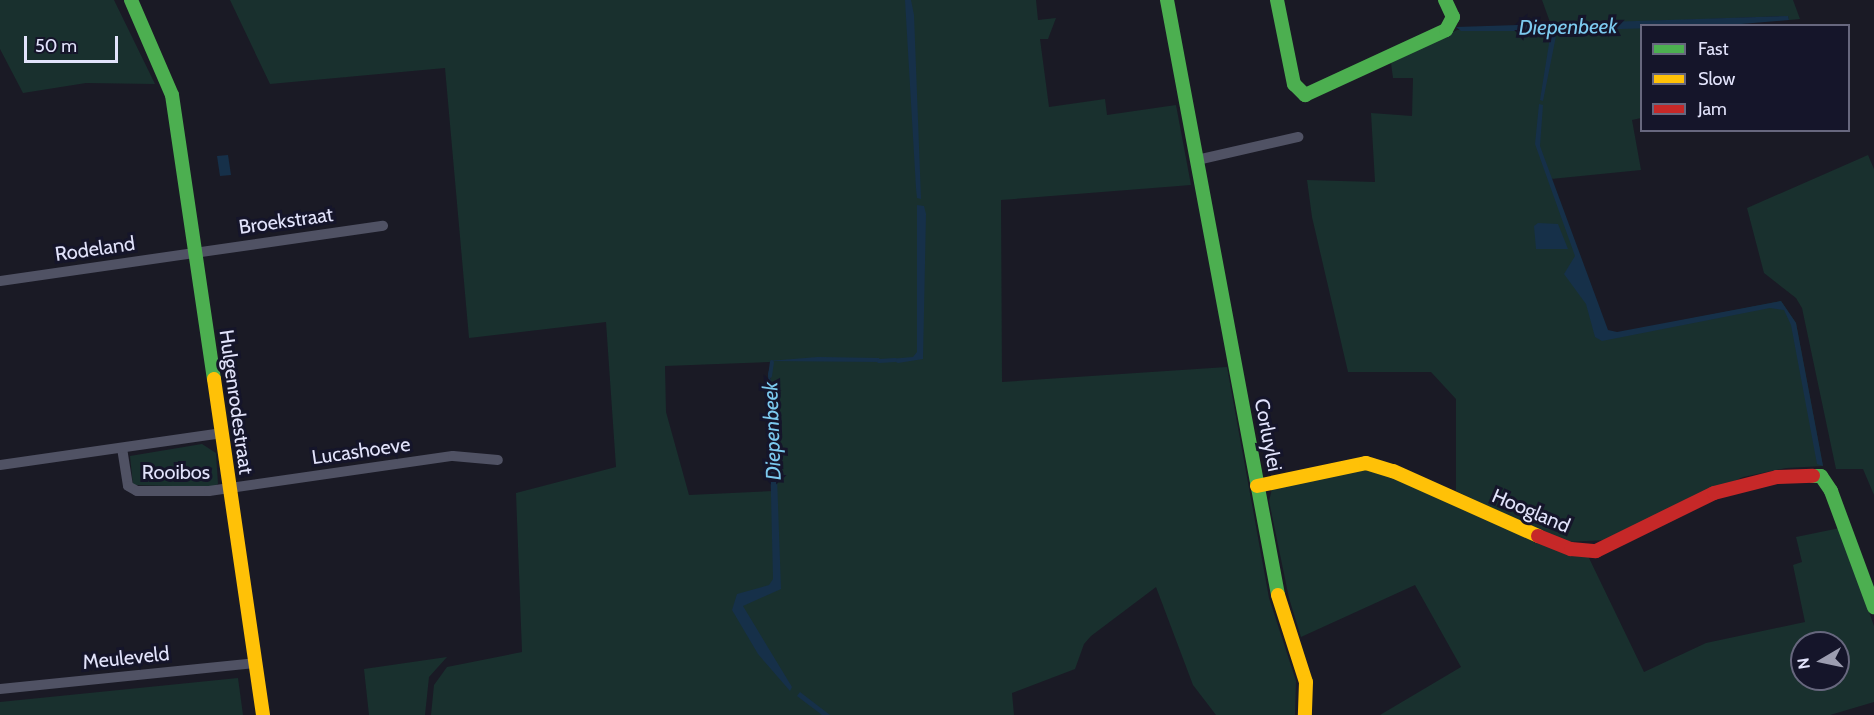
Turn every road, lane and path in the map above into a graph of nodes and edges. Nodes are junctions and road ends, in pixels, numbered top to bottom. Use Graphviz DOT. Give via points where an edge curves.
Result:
graph roads {
  1 [pos="131,0"];
  2 [pos="1167,0"];
  3 [pos="1277,0"];
  4 [pos="1445,0"];
  5 [pos="1298,137"];
  6 [pos="1197,160"];
  7 [pos="383,226"];
  8 [pos="195,253"];
  9 [pos="0,281"];
  10 [pos="221,433"];
  11 [pos="122,448"];
  12 [pos="498,460"];
  13 [pos="0,465"];
  14 [pos="1257,486"];
  15 [pos="229,489"];
  16 [pos="1874,607"];
  17 [pos="255,663"];
  18 [pos="0,689"];
  19 [pos="263,715"];
  20 [pos="1305,715"];
  1 -- 8 [label="street, Hulgenrodestraat" via="172,95"];
  2 -- 6 [label="street, Corluylei"];
  3 -- 4 [label="street" via="1294,84 1305,95 1446,30 1453,17"];
  5 -- 6 [label="street"];
  6 -- 14 [label="street, Corluylei"];
  7 -- 8 [label="street, Broekstraat"];
  8 -- 9 [label="street, Rodeland"];
  8 -- 10 [label="street, Hulgenrodestraat"];
  10 -- 11 [label="street, Rooibos"];
  10 -- 15 [label="street, Hulgenrodestraat"];
  11 -- 13 [label="street, Rooibos"];
  11 -- 15 [label="street, Rooibos" via="132,490"];
  12 -- 15 [label="street, Lucashoeve" via="453,456"];
  14 -- 16 [label="street, Hoogland" via="1366,463 1393,471 1551,542 1596,551 1714,494 1777,477 1821,476 1831,491"];
  14 -- 20 [label="street, Corluylei" via="1281,610 1306,682"];
  15 -- 17 [label="street, Hulgenrodestraat"];
  17 -- 18 [label="street, Meuleveld"];
  17 -- 19 [label="street, Hulgenrodestraat"];
}
